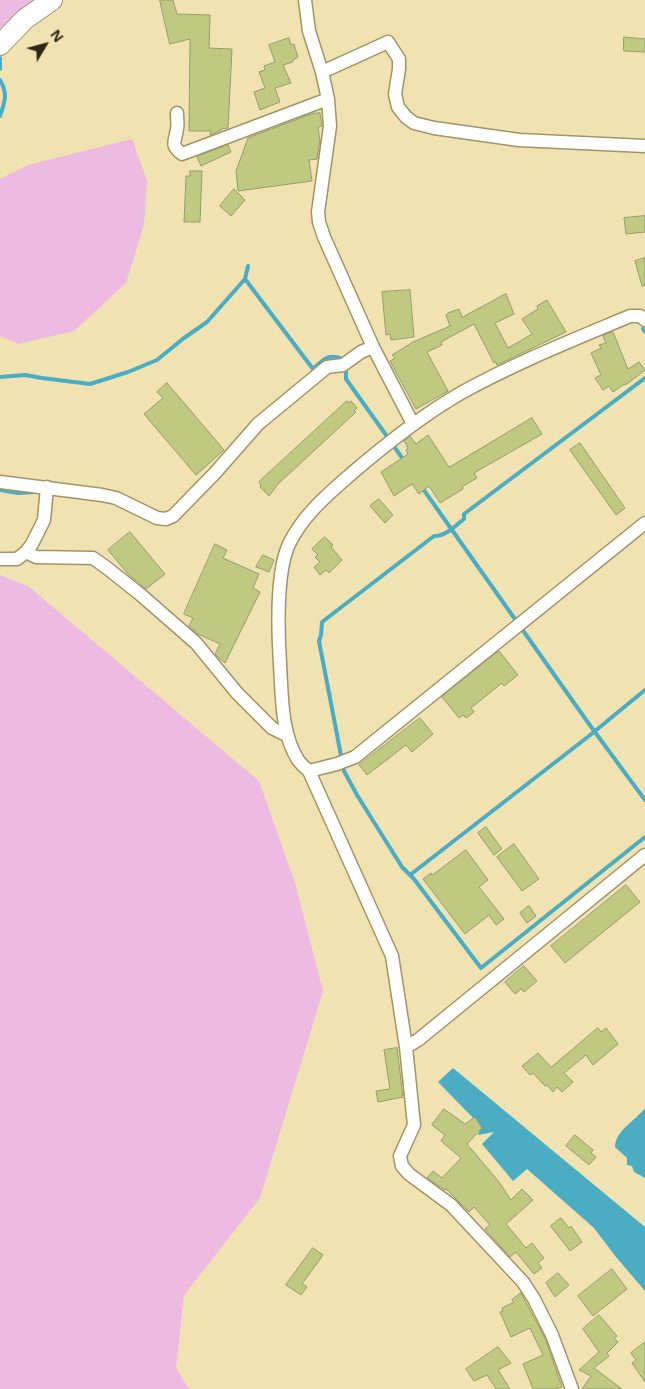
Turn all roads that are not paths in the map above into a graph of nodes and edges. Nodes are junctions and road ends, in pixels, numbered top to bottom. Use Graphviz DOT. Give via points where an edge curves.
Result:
graph roads {
  1 [pos="52,0"];
  2 [pos="304,0"];
  3 [pos="0,45"];
  4 [pos="322,72"];
  5 [pos="328,99"];
  6 [pos="177,113"];
  7 [pos="645,146"];
  8 [pos="643,317"];
  9 [pos="373,347"];
  10 [pos="413,424"];
  11 [pos="0,482"];
  12 [pos="47,487"];
  13 [pos="645,523"];
  14 [pos="26,552"];
  15 [pos="0,559"];
  16 [pos="288,736"];
  17 [pos="309,771"];
  18 [pos="645,855"];
  19 [pos="406,1047"];
  20 [pos="572,1389"];
  1 -- 3 [label="main road" via="25,20"];
  2 -- 4 [label="street" via="309,31"];
  4 -- 5 [label="street"];
  4 -- 7 [label="street" via="388,42 399,59 395,94 398,107 414,123 519,140"];
  5 -- 6 [label="street" via="182,154 173,142"];
  5 -- 9 [label="street" via="330,126 319,200 319,222"];
  8 -- 10 [label="street" via="630,316 554,349 461,394"];
  9 -- 10 [label="street"];
  9 -- 12 [label="street" via="343,365 327,367 258,424 174,516 157,518 116,498"];
  10 -- 16 [label="street" via="316,504 289,544 282,565 279,646"];
  11 -- 12 [label="street"];
  12 -- 14 [label="street" via="44,520"];
  13 -- 17 [label="street" via="356,757"];
  14 -- 15 [label="street" via="17,559"];
  14 -- 16 [label="street" via="36,557 93,558 196,643 237,693 272,728"];
  16 -- 17 [label="street" via="298,762"];
  17 -- 19 [label="street" via="392,956"];
  18 -- 19 [label="street"];
  19 -- 20 [label="street" via="414,1125 400,1156 402,1166 451,1205 523,1282 552,1334"];
}
